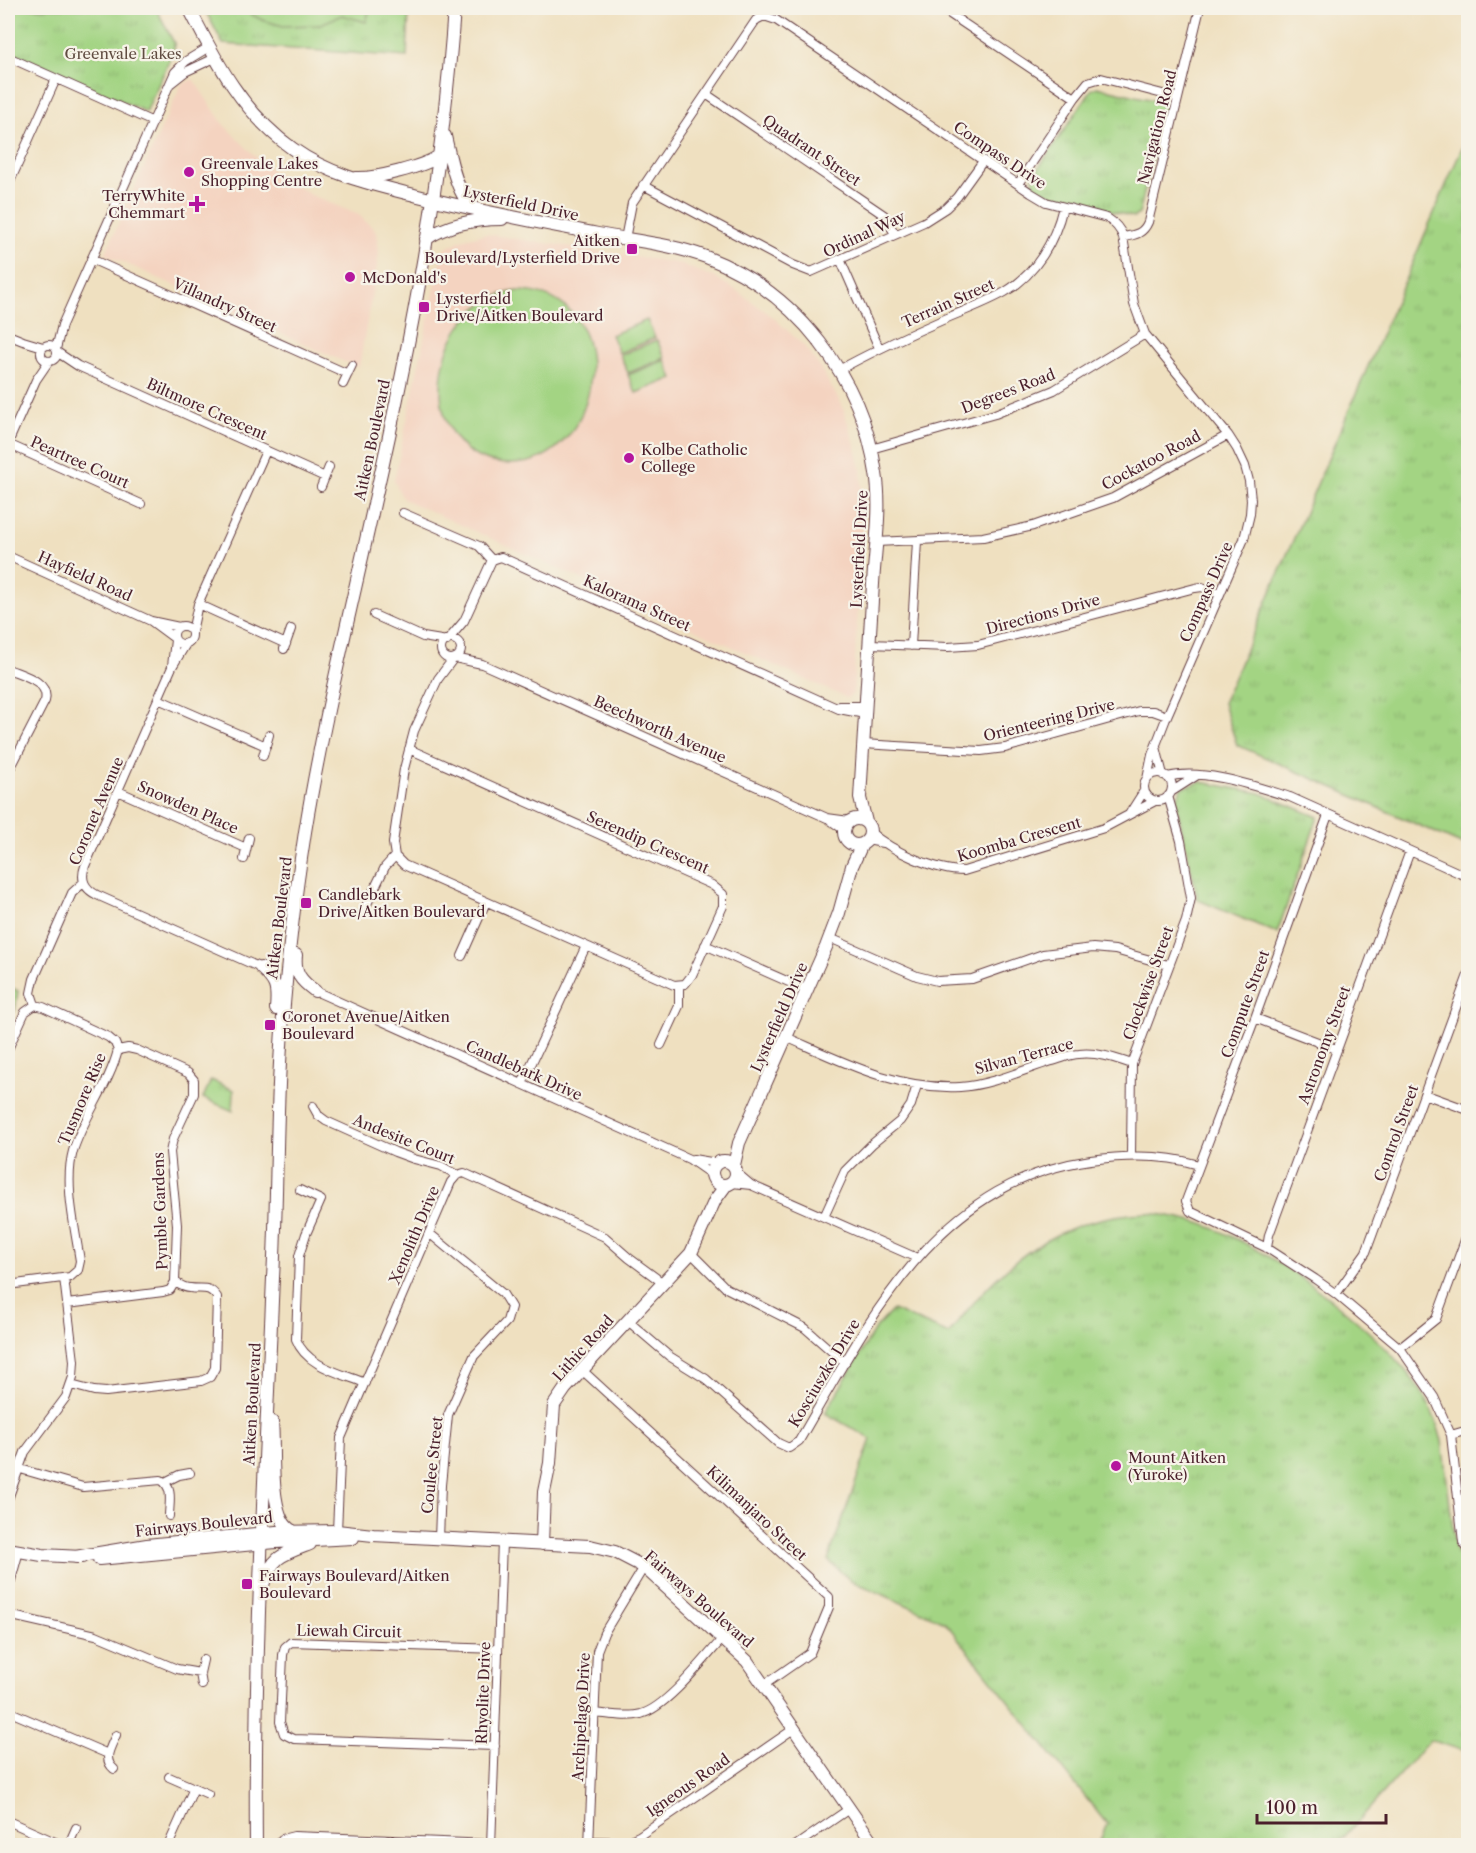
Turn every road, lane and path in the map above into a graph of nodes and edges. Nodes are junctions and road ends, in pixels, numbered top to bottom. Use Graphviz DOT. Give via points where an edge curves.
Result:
graph roads {
  1 [pos="189,8"];
  2 [pos="454,8"];
  3 [pos="941,8"];
  4 [pos="1200,8"];
  5 [pos="764,12"];
  6 [pos="212,53"];
  7 [pos="8,57"];
  8 [pos="56,79"];
  9 [pos="706,94"];
  10 [pos="1075,98"];
  11 [pos="1178,98"];
  12 [pos="444,120"];
  13 [pos="153,122"];
  14 [pos="439,156"];
  15 [pos="983,161"];
  16 [pos="346,177"];
  17 [pos="1018,184"];
  18 [pos="643,185"];
  19 [pos="8,186"];
  20 [pos="433,200"];
  21 [pos="1063,207"];
  22 [pos="479,209"];
  23 [pos="533,220"];
  24 [pos="895,234"];
  25 [pos="1124,237"];
  26 [pos="625,238"];
  27 [pos="426,239"];
  28 [pos="91,259"];
  29 [pos="840,259"];
  30 [pos="8,334"];
  31 [pos="1144,334"];
  32 [pos="879,348"];
  33 [pos="49,353"];
  34 [pos="352,364"];
  35 [pos="839,370"];
  36 [pos="348,374"];
  37 [pos="343,384"];
  38 [pos="1227,435"];
  39 [pos="8,444"];
  40 [pos="871,449"];
  41 [pos="266,451"];
  42 [pos="329,467"];
  43 [pos="325,477"];
  44 [pos="321,487"];
  45 [pos="141,504"];
  46 [pos="404,513"];
  47 [pos="916,541"];
  48 [pos="876,542"];
  49 [pos="8,556"];
  50 [pos="492,560"];
  51 [pos="1219,594"];
  52 [pos="198,604"];
  53 [pos="374,615"];
  54 [pos="151,621"];
  55 [pos="464,621"];
  56 [pos="180,627"];
  57 [pos="291,629"];
  58 [pos="192,632"];
  59 [pos="423,637"];
  60 [pos="174,639"];
  61 [pos="447,640"];
  62 [pos="186,644"];
  63 [pos="870,644"];
  64 [pos="911,646"];
  65 [pos="461,647"];
  66 [pos="442,652"];
  67 [pos="454,658"];
  68 [pos="482,664"];
  69 [pos="172,667"];
  70 [pos="8,669"];
  71 [pos="438,679"];
  72 [pos="158,699"];
  73 [pos="866,710"];
  74 [pos="1167,716"];
  75 [pos="269,735"];
  76 [pos="863,744"];
  77 [pos="266,746"];
  78 [pos="1156,747"];
  79 [pos="409,749"];
  80 [pos="263,756"];
  81 [pos="8,773"];
  82 [pos="1165,776"];
  83 [pos="1196,776"];
  84 [pos="1147,779"];
  85 [pos="118,791"];
  86 [pos="1144,791"];
  87 [pos="1169,794"];
  88 [pos="860,798"];
  89 [pos="1156,801"];
  90 [pos="1328,815"];
  91 [pos="1128,816"];
  92 [pos="1176,821"];
  93 [pos="848,824"];
  94 [pos="866,835"];
  95 [pos="249,838"];
  96 [pos="849,843"];
  97 [pos="246,848"];
  98 [pos="1410,851"];
  99 [pos="302,854"];
  100 [pos="395,856"];
  101 [pos="244,859"];
  102 [pos="852,866"];
  103 [pos="1468,877"];
  104 [pos="85,885"];
  105 [pos="486,902"];
  106 [pos="363,912"];
  107 [pos="830,938"];
  108 [pos="290,945"];
  109 [pos="705,945"];
  110 [pos="586,946"];
  111 [pos="462,956"];
  112 [pos="1168,966"];
  113 [pos="261,968"];
  114 [pos="1468,975"];
  115 [pos="679,985"];
  116 [pos="807,990"];
  117 [pos="315,991"];
  118 [pos="34,1005"];
  119 [pos="284,1007"];
  120 [pos="1255,1018"];
  121 [pos="786,1037"];
  122 [pos="661,1045"];
  123 [pos="8,1049"];
  124 [pos="118,1050"];
  125 [pos="1336,1050"];
  126 [pos="280,1064"];
  127 [pos="1132,1064"];
  128 [pos="522,1084"];
  129 [pos="917,1085"];
  130 [pos="1424,1094"];
  131 [pos="313,1106"];
  132 [pos="1468,1110"];
  133 [pos="1131,1156"];
  134 [pos="1199,1166"];
  135 [pos="724,1173"];
  136 [pos="457,1175"];
  137 [pos="300,1190"];
  138 [pos="824,1217"];
  139 [pos="1468,1232"];
  140 [pos="429,1233"];
  141 [pos="1267,1248"];
  142 [pos="691,1253"];
  143 [pos="917,1258"];
  144 [pos="64,1278"];
  145 [pos="175,1282"];
  146 [pos="663,1283"];
  147 [pos="8,1284"];
  148 [pos="1336,1294"];
  149 [pos="67,1304"];
  150 [pos="628,1321"];
  151 [pos="1400,1348"];
  152 [pos="845,1363"];
  153 [pos="582,1370"];
  154 [pos="365,1383"];
  155 [pos="71,1385"];
  156 [pos="267,1391"];
  157 [pos="1468,1430"];
  158 [pos="1451,1435"];
  159 [pos="17,1468"];
  160 [pos="190,1473"];
  161 [pos="165,1482"];
  162 [pos="8,1499"];
  163 [pos="169,1516"];
  164 [pos="293,1531"];
  165 [pos="339,1535"];
  166 [pos="261,1538"];
  167 [pos="439,1539"];
  168 [pos="502,1542"];
  169 [pos="542,1544"];
  170 [pos="1468,1549"];
  171 [pos="11,1551"];
  172 [pos="644,1567"];
  173 [pos="8,1591"];
  174 [pos="259,1599"];
  175 [pos="8,1615"];
  176 [pos="723,1638"];
  177 [pos="498,1649"];
  178 [pos="203,1660"];
  179 [pos="200,1673"];
  180 [pos="202,1684"];
  181 [pos="764,1685"];
  182 [pos="8,1710"];
  183 [pos="594,1713"];
  184 [pos="795,1728"];
  185 [pos="116,1735"];
  186 [pos="495,1746"];
  187 [pos="108,1754"];
  188 [pos="114,1769"];
  189 [pos="169,1777"];
  190 [pos="194,1788"];
  191 [pos="208,1794"];
  192 [pos="849,1809"];
  193 [pos="8,1821"];
  194 [pos="76,1828"];
  195 [pos="589,1843"];
  196 [pos="66,1845"];
  197 [pos="168,1845"];
  198 [pos="256,1845"];
  199 [pos="278,1845"];
  200 [pos="491,1845"];
  201 [pos="795,1845"];
  202 [pos="875,1845"];
  1 -- 6 [label="street, Lysterfield Drive"];
  2 -- 12 [label="street, Aitken Boulevard"];
  3 -- 10 [label="street"];
  4 -- 11 [label="street, Navigation Road"];
  5 -- 9 [label="street, Compass Drive"];
  5 -- 15 [label="street, Compass Drive"];
  6 -- 13 [label="street" via="179,66"];
  6 -- 16 [label="street, Lysterfield Drive" via="238,95 267,128 310,160"];
  7 -- 8 [label="street"];
  8 -- 13 [label="street"];
  8 -- 19 [label="street"];
  9 -- 18 [label="street, Compass Drive"];
  9 -- 24 [label="street, Quadrant Street" via="884,215"];
  10 -- 11 [label="street" via="1088,81 1101,78"];
  10 -- 17 [label="street"];
  11 -- 25 [label="street, Navigation Road" via="1148,222 1140,233"];
  12 -- 14 [label="street, Aitken Boulevard"];
  12 -- 22 [label="street" via="462,195 468,204"];
  13 -- 28 [label="street"];
  14 -- 16 [label="street" via="369,178"];
  14 -- 20 [label="street, Aitken Boulevard"];
  15 -- 17 [label="street, Compass Drive"];
  15 -- 24 [label="street, Ordinal Way" via="946,207"];
  16 -- 20 [label="street, Lysterfield Drive"];
  17 -- 21 [label="street, Compass Drive" via="1046,202"];
  18 -- 26 [label="street, Compass Drive" via="632,203"];
  18 -- 29 [label="street, Ordinal Way" via="807,272"];
  20 -- 22 [label="street, Lysterfield Drive"];
  20 -- 27 [label="street, Aitken Boulevard"];
  21 -- 25 [label="street, Compass Drive" via="1107,218 1120,228"];
  21 -- 32 [label="street, Terrain Street" via="1054,236 1024,278 1005,292"];
  22 -- 23 [label="street, Lysterfield Drive"];
  23 -- 26 [label="street, Lysterfield Drive"];
  23 -- 27 [label="street" via="462,223"];
  24 -- 29 [label="street, Ordinal Way"];
  25 -- 31 [label="street, Compass Drive" via="1134,304"];
  26 -- 35 [label="street, Lysterfield Drive" via="685,250 738,272 793,312"];
  27 -- 99 [label="street, Aitken Boulevard" via="404,366 323,731"];
  28 -- 33 [label="street"];
  28 -- 36 [label="street, Villandry Street"];
  29 -- 32 [label="street"];
  30 -- 33 [label="street, Biltmore Crescent"];
  31 -- 38 [label="street, Compass Drive"];
  31 -- 40 [label="street, Degrees Road" via="1054,390 995,414"];
  32 -- 35 [label="street, Terrain Street"];
  33 -- 39 [label="street"];
  33 -- 41 [label="street, Biltmore Crescent"];
  34 -- 36 [label="street"];
  35 -- 40 [label="street, Lysterfield Drive" via="856,401"];
  36 -- 37 [label="street"];
  38 -- 47 [label="street, Cockatoo Road" via="1113,498 1033,526 983,537"];
  38 -- 51 [label="street, Compass Drive" via="1245,466 1251,500 1244,539"];
  39 -- 45 [label="street, Peartree Court"];
  40 -- 48 [label="street, Lysterfield Drive" via="877,482"];
  41 -- 43 [label="street, Biltmore Crescent"];
  41 -- 52 [label="street"];
  42 -- 43 [label="street"];
  43 -- 44 [label="street"];
  46 -- 50 [label="street" via="479,546"];
  47 -- 48 [label="street, Cockatoo Road"];
  47 -- 64 [label="street"];
  48 -- 63 [label="street, Lysterfield Drive"];
  49 -- 54 [label="street, Hayfield Road"];
  50 -- 55 [label="street"];
  50 -- 73 [label="street, Kalorama Street" via="507,559 832,705 847,711"];
  51 -- 64 [label="street, Directions Drive" via="1195,588 978,645"];
  51 -- 74 [label="street, Compass Drive"];
  52 -- 56 [label="street"];
  52 -- 57 [label="street" via="285,646"];
  52 -- 58 [label="street"];
  53 -- 59 [label="street"];
  54 -- 56 [label="street, Hayfield Road"];
  54 -- 60 [label="street, Hayfield Road"];
  55 -- 61 [label="street"];
  55 -- 65 [label="street"];
  56 -- 58 [label="street"];
  56 -- 60 [label="street"];
  58 -- 62 [label="street"];
  59 -- 61 [label="street"];
  59 -- 66 [label="street"];
  60 -- 62 [label="street"];
  60 -- 69 [label="street, Coronet Avenue"];
  61 -- 65 [label="street" via="457,641"];
  61 -- 66 [label="street"];
  62 -- 69 [label="street, Coronet Avenue"];
  63 -- 64 [label="street, Directions Drive"];
  63 -- 73 [label="street, Lysterfield Drive"];
  65 -- 67 [label="street"];
  65 -- 68 [label="street, Beechworth Avenue"];
  66 -- 67 [label="street" via="447,658"];
  66 -- 71 [label="street"];
  67 -- 68 [label="street, Beechworth Avenue"];
  67 -- 71 [label="street"];
  68 -- 93 [label="street, Beechworth Avenue"];
  69 -- 72 [label="street, Coronet Avenue"];
  70 -- 81 [label="street" via="42,685 46,694"];
  71 -- 79 [label="street"];
  72 -- 77 [label="street"];
  72 -- 85 [label="street, Coronet Avenue"];
  73 -- 76 [label="street, Lysterfield Drive"];
  74 -- 76 [label="street, Orienteering Drive" via="1139,711 981,751"];
  74 -- 78 [label="street, Compass Drive"];
  75 -- 77 [label="street"];
  76 -- 88 [label="street, Lysterfield Drive"];
  77 -- 80 [label="street"];
  78 -- 82 [label="street"];
  78 -- 84 [label="street, Compass Drive"];
  79 -- 100 [label="street" via="393,843"];
  79 -- 109 [label="street, Serendip Crescent" via="719,889 723,906"];
  82 -- 83 [label="street"];
  82 -- 84 [label="street" via="1157,774"];
  82 -- 87 [label="street" via="1172,787"];
  83 -- 87 [label="street"];
  83 -- 90 [label="street" via="1262,788"];
  84 -- 86 [label="street"];
  85 -- 97 [label="street, Snowden Place"];
  85 -- 104 [label="street, Coronet Avenue" via="85,866"];
  86 -- 89 [label="street"];
  86 -- 91 [label="street"];
  87 -- 89 [label="street"];
  87 -- 92 [label="street, Clockwise Street"];
  88 -- 93 [label="street, Lysterfield Drive"];
  88 -- 94 [label="street, Lysterfield Drive"];
  89 -- 91 [label="street, Koomba Crescent"];
  89 -- 92 [label="street"];
  90 -- 98 [label="street"];
  90 -- 120 [label="street, Compute Street"];
  91 -- 94 [label="street, Koomba Crescent" via="1104,828 964,872 932,865"];
  92 -- 112 [label="street, Clockwise Street" via="1191,898"];
  93 -- 94 [label="street" via="860,819"];
  93 -- 96 [label="street, Lysterfield Drive" via="845,837"];
  94 -- 96 [label="street" via="855,845"];
  94 -- 102 [label="street, Lysterfield Drive"];
  95 -- 97 [label="street, Snowden Place"];
  96 -- 102 [label="street, Lysterfield Drive"];
  97 -- 101 [label="street, Snowden Place"];
  98 -- 103 [label="street"];
  98 -- 125 [label="street, Astronomy Street"];
  99 -- 108 [label="street, Aitken Boulevard"];
  99 -- 117 [label="street" via="295,968 299,978"];
  100 -- 105 [label="street" via="403,864"];
  100 -- 106 [label="street" via="382,872"];
  102 -- 107 [label="street, Lysterfield Drive"];
  104 -- 113 [label="street, Coronet Avenue" via="97,895"];
  104 -- 118 [label="street" via="69,900 32,984"];
  105 -- 110 [label="street"];
  105 -- 111 [label="street"];
  107 -- 112 [label="street" via="916,976 937,981 972,979 1043,954 1093,948 1115,950"];
  107 -- 116 [label="street, Lysterfield Drive"];
  108 -- 113 [label="street" via="279,966"];
  108 -- 119 [label="street, Aitken Boulevard"];
  109 -- 115 [label="street, Serendip Crescent" via="689,980"];
  109 -- 116 [label="street"];
  110 -- 115 [label="street"];
  110 -- 128 [label="street"];
  112 -- 127 [label="street, Clockwise Street"];
  113 -- 126 [label="street" via="276,987 274,1026"];
  114 -- 130 [label="street, Control Street"];
  115 -- 122 [label="street" via="679,1006"];
  116 -- 121 [label="street, Lysterfield Drive"];
  117 -- 119 [label="street" via="297,991"];
  117 -- 128 [label="street, Candlebark Drive"];
  118 -- 123 [label="street" via="25,1012"];
  118 -- 124 [label="street, Tusmore Rise" via="108,1037"];
  119 -- 126 [label="street, Aitken Boulevard"];
  120 -- 125 [label="street"];
  120 -- 134 [label="street, Compute Street"];
  121 -- 129 [label="street, Silvan Terrace" via="870,1074"];
  121 -- 135 [label="street, Lysterfield Drive"];
  124 -- 144 [label="street, Tusmore Rise" via="73,1152 70,1180 80,1261 76,1273"];
  124 -- 145 [label="street, Pymble Gardens" via="136,1050 188,1073 194,1080 194,1094 170,1152 178,1234"];
  125 -- 141 [label="street, Astronomy Street"];
  126 -- 156 [label="street, Aitken Boulevard"];
  127 -- 129 [label="street, Silvan Terrace" via="1102,1054 1077,1054 962,1087"];
  127 -- 133 [label="street, Clockwise Street"];
  128 -- 135 [label="street, Candlebark Drive"];
  129 -- 138 [label="street" via="900,1122 845,1171"];
  130 -- 132 [label="street"];
  130 -- 148 [label="street, Control Street" via="1366,1252"];
  131 -- 136 [label="street, Andesite Court" via="326,1121"];
  133 -- 134 [label="street, Kosciuszko Drive" via="1172,1158"];
  133 -- 143 [label="street, Kosciuszko Drive" via="1056,1167 999,1190 956,1219"];
  134 -- 141 [label="street, Compute Street" via="1186,1201 1190,1211"];
  135 -- 138 [label="street, Candlebark Drive"];
  135 -- 142 [label="street, Lithic Road"];
  136 -- 140 [label="street, Xenolith Drive"];
  136 -- 146 [label="street, Xenolith Drive" via="464,1173 605,1237"];
  137 -- 154 [label="street" via="321,1200 299,1256 296,1339 306,1356"];
  138 -- 143 [label="street, Candlebark Drive"];
  139 -- 151 [label="street" via="1436,1319"];
  140 -- 154 [label="street, Xenolith Drive"];
  140 -- 167 [label="street, Coulee Street" via="503,1294 511,1307 507,1322 474,1356 448,1415"];
  141 -- 148 [label="street"];
  142 -- 146 [label="street, Lithic Road"];
  142 -- 152 [label="street" via="726,1288 805,1328"];
  143 -- 152 [label="street, Kosciuszko Drive"];
  144 -- 147 [label="street"];
  144 -- 149 [label="street"];
  145 -- 149 [label="street, Pymble Gardens" via="163,1292"];
  145 -- 155 [label="street" via="189,1288 207,1288 217,1297 214,1368 210,1377 106,1392"];
  146 -- 150 [label="street, Lithic Road"];
  148 -- 151 [label="street"];
  149 -- 155 [label="street" via="74,1361"];
  150 -- 152 [label="street, Kosciuszko Drive" via="669,1356 706,1378 777,1443 789,1448 799,1441"];
  150 -- 153 [label="street, Lithic Road"];
  151 -- 158 [label="street" via="1434,1397"];
  153 -- 169 [label="street, Lithic Road" via="554,1405"];
  153 -- 181 [label="street, Kilimanjaro Street" via="829,1597 829,1607 810,1653"];
  154 -- 165 [label="street, Xenolith Drive" via="341,1438"];
  155 -- 159 [label="street"];
  156 -- 164 [label="street" via="275,1499 284,1523"];
  156 -- 166 [label="street, Aitken Boulevard"];
  157 -- 158 [label="street"];
  158 -- 170 [label="street" via="1463,1542"];
  159 -- 161 [label="street" via="83,1487"];
  159 -- 162 [label="street"];
  160 -- 161 [label="street"];
  161 -- 163 [label="street" via="169,1490"];
  164 -- 165 [label="street, Fairways Boulevard"];
  164 -- 166 [label="street, Fairways Boulevard"];
  165 -- 166 [label="street, Fairways Boulevard"];
  165 -- 167 [label="street, Fairways Boulevard"];
  165 -- 174 [label="street" via="276,1559"];
  166 -- 171 [label="street, Fairways Boulevard" via="100,1559"];
  166 -- 174 [label="street, Aitken Boulevard"];
  167 -- 168 [label="street, Fairways Boulevard"];
  168 -- 169 [label="street, Fairways Boulevard"];
  168 -- 177 [label="street, Rhyolite Drive"];
  169 -- 172 [label="street, Fairways Boulevard" via="601,1548 627,1556"];
  171 -- 173 [label="street"];
  172 -- 176 [label="street, Fairways Boulevard"];
  172 -- 183 [label="street, Archipelago Drive" via="600,1642"];
  174 -- 198 [label="street, Aitken Boulevard"];
  175 -- 179 [label="street" via="96,1635 177,1669"];
  176 -- 181 [label="street, Fairways Boulevard"];
  176 -- 183 [label="street" via="675,1692 646,1712"];
  177 -- 186 [label="street, Rhyolite Drive"];
  177 -- 186 [label="street, Liewah Circuit" via="297,1641 285,1647 282,1671 281,1728 290,1738"];
  178 -- 179 [label="street"];
  179 -- 180 [label="street"];
  181 -- 184 [label="street, Fairways Boulevard"];
  182 -- 187 [label="street"];
  183 -- 195 [label="street, Archipelago Drive"];
  184 -- 192 [label="street, Fairways Boulevard"];
  184 -- 195 [label="street, Igneous Road" via="639,1836 626,1842"];
  185 -- 187 [label="street"];
  186 -- 200 [label="street, Rhyolite Drive"];
  187 -- 188 [label="street"];
  189 -- 190 [label="street"];
  190 -- 191 [label="street"];
  190 -- 197 [label="street"];
  192 -- 201 [label="street"];
  192 -- 202 [label="street, Fairways Boulevard"];
  193 -- 196 [label="street"];
  194 -- 196 [label="street"];
  199 -- 200 [label="street" via="282,1839 294,1836"];
}
